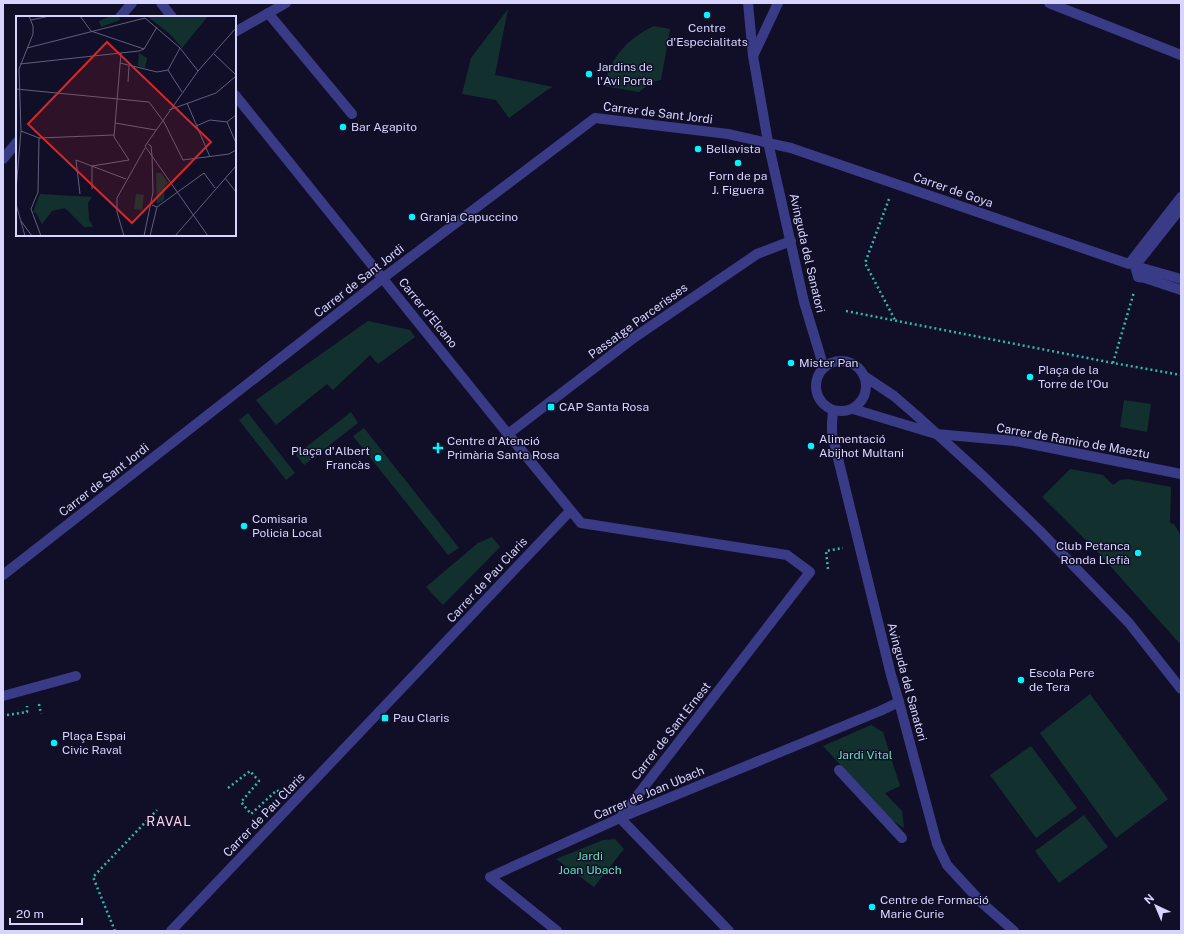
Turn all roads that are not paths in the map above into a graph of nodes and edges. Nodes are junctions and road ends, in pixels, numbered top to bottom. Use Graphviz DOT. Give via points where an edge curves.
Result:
graph roads {
  1 [pos="132,3"];
  2 [pos="161,3"];
  3 [pos="286,3"];
  4 [pos="748,3"];
  5 [pos="778,3"];
  6 [pos="1048,3"];
  7 [pos="268,13"];
  8 [pos="121,16"];
  9 [pos="171,16"];
  10 [pos="236,31"];
  11 [pos="1181,55"];
  12 [pos="753,56"];
  13 [pos="236,96"];
  14 [pos="352,114"];
  15 [pos="768,142"];
  16 [pos="16,143"];
  17 [pos="3,159"];
  18 [pos="1181,197"];
  19 [pos="1181,208"];
  20 [pos="791,241"];
  21 [pos="1140,272"];
  22 [pos="383,278"];
  23 [pos="1181,279"];
  24 [pos="1181,290"];
  25 [pos="824,368"];
  26 [pos="864,376"];
  27 [pos="853,409"];
  28 [pos="833,411"];
  29 [pos="508,434"];
  30 [pos="936,434"];
  31 [pos="1181,474"];
  32 [pos="570,511"];
  33 [pos="3,575"];
  34 [pos="76,676"];
  35 [pos="1181,689"];
  36 [pos="3,696"];
  37 [pos="899,702"];
  38 [pos="839,770"];
  39 [pos="620,818"];
  40 [pos="902,838"];
  41 [pos="171,931"];
  42 [pos="557,931"];
  43 [pos="730,931"];
  44 [pos="1014,931"];
  1 -- 8 [label="street"];
  2 -- 9 [label="street"];
  3 -- 7 [label="street"];
  4 -- 12 [label="street, Avinguda del Sanatori"];
  5 -- 12 [label="street"];
  6 -- 11 [label="street"];
  7 -- 10 [label="street"];
  7 -- 14 [label="street"];
  12 -- 15 [label="street, Avinguda del Sanatori"];
  13 -- 22 [label="street, Carrer d'Elcano"];
  15 -- 18 [label="street, Carrer de Goya" via="801,151 1130,264"];
  15 -- 20 [label="street, Avinguda del Sanatori"];
  15 -- 22 [label="street, Carrer de Sant Jordi" via="728,134 595,118"];
  16 -- 17 [label="street"];
  19 -- 21 [label="street" via="1135,266"];
  20 -- 25 [label="street, Avinguda del Sanatori" via="804,302"];
  20 -- 29 [label="street, Passatge Parcerisses" via="757,254 641,332"];
  21 -- 23 [label="street"];
  21 -- 24 [label="street" via="1144,278"];
  22 -- 29 [label="street, Carrer d'Elcano"];
  22 -- 33 [label="street, Carrer de Sant Jordi"];
  25 -- 26 [label="street" via="829,364 849,362"];
  25 -- 28 [label="street" via="818,376 817,394 821,402"];
  26 -- 27 [label="street" via="865,395"];
  26 -- 30 [label="street" via="894,396"];
  27 -- 28 [label="street"];
  27 -- 30 [label="street"];
  28 -- 37 [label="street, Avinguda del Sanatori" via="832,434"];
  29 -- 32 [label="street, Carrer d'Elcano"];
  30 -- 31 [label="street, Carrer de Ramiro de Maeztu" via="1015,441"];
  30 -- 35 [label="street" via="983,476 1083,575 1129,623"];
  32 -- 39 [label="street, Carrer de Sant Ernest" via="581,523 788,555 810,572"];
  32 -- 41 [label="street, Carrer de Pau Claris"];
  34 -- 36 [label="street" via="38,691"];
  37 -- 39 [label="street, Carrer de Joan Ubach"];
  37 -- 44 [label="street, Avinguda del Sanatori" via="937,844 948,865 982,903"];
  38 -- 40 [label="street"];
  39 -- 42 [label="street, Carrer de Joan Ubach" via="490,877"];
  39 -- 43 [label="street"];
}
